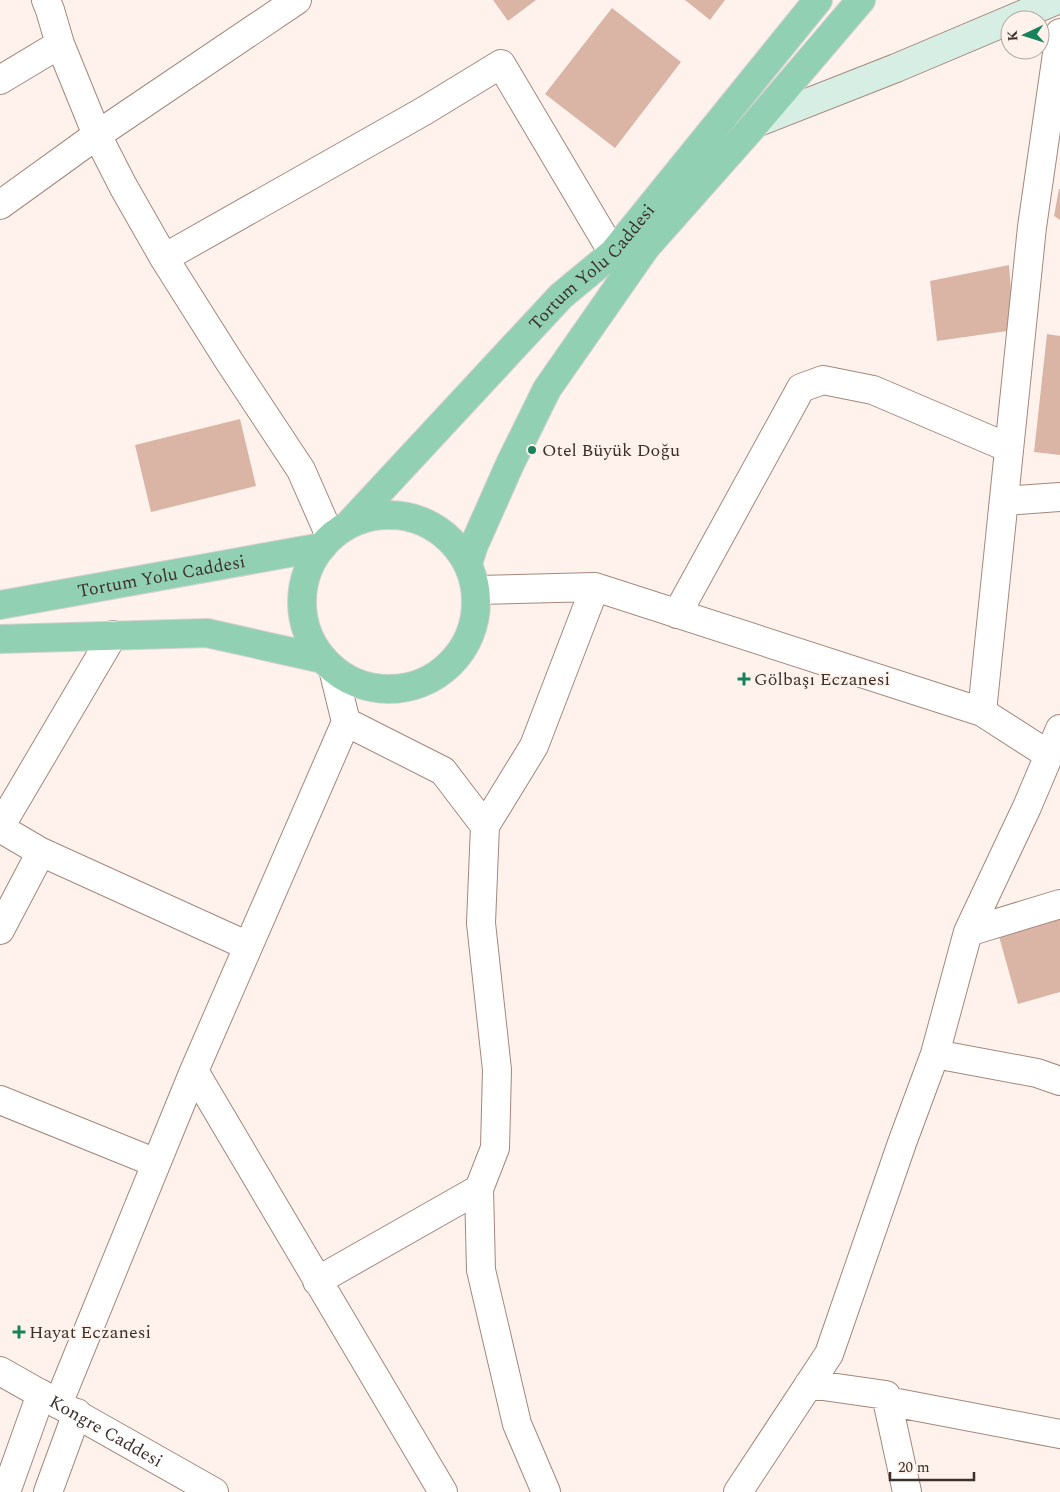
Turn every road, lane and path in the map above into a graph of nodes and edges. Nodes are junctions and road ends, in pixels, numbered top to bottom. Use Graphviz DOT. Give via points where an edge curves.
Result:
graph roads {
  1 [pos="297,0"];
  2 [pos="818,0"];
  3 [pos="861,0"];
  4 [pos="1057,0"];
  5 [pos="53,3"];
  6 [pos="1060,33"];
  7 [pos="60,44"];
  8 [pos="0,80"];
  9 [pos="756,123"];
  10 [pos="97,135"];
  11 [pos="0,205"];
  12 [pos="613,253"];
  13 [pos="164,258"];
  14 [pos="1009,448"];
  15 [pos="1060,497"];
  16 [pos="1004,501"];
  17 [pos="334,535"];
  18 [pos="468,563"];
  19 [pos="595,587"];
  20 [pos="476,590"];
  21 [pos="0,606"];
  22 [pos="677,614"];
  23 [pos="113,635"];
  24 [pos="0,639"];
  25 [pos="328,664"];
  26 [pos="982,712"];
  27 [pos="346,722"];
  28 [pos="1060,729"];
  29 [pos="1049,754"];
  30 [pos="485,826"];
  31 [pos="0,828"];
  32 [pos="41,852"];
  33 [pos="1060,904"];
  34 [pos="0,930"];
  35 [pos="968,932"];
  36 [pos="248,946"];
  37 [pos="935,1054"];
  38 [pos="194,1071"];
  39 [pos="1060,1081"];
  40 [pos="0,1100"];
  41 [pos="156,1163"];
  42 [pos="479,1189"];
  43 [pos="318,1281"];
  44 [pos="0,1371"];
  45 [pos="809,1384"];
  46 [pos="887,1402"];
  47 [pos="59,1404"];
  48 [pos="1060,1434"];
  49 [pos="6,1492"];
  50 [pos="48,1492"];
  51 [pos="214,1492"];
  52 [pos="443,1492"];
  53 [pos="546,1492"];
  54 [pos="738,1492"];
  55 [pos="907,1492"];
  1 -- 10 [label="street"];
  2 -- 12 [label="highway, Tortum Yolu Caddesi"];
  3 -- 9 [label="highway, Tortum Yolu Caddesi"];
  4 -- 9 [label="main road"];
  5 -- 7 [label="street"];
  6 -- 14 [label="street" via="1032,227"];
  7 -- 8 [label="street"];
  7 -- 10 [label="street"];
  9 -- 18 [label="highway, Tortum Yolu Caddesi" via="646,247 547,389 502,482"];
  10 -- 11 [label="street"];
  10 -- 13 [label="street"];
  12 -- 13 [label="street" via="501,64"];
  12 -- 17 [label="highway, Tortum Yolu Caddesi" via="561,296"];
  13 -- 17 [label="street" via="301,470"];
  14 -- 16 [label="street"];
  14 -- 22 [label="street" via="873,390 823,380 801,388"];
  15 -- 16 [label="street"];
  16 -- 26 [label="street"];
  17 -- 18 [label="highway, Tortum Yolu Caddesi" via="378,514 405,515 431,524 452,541"];
  17 -- 21 [label="highway, Tortum Yolu Caddesi"];
  17 -- 25 [label="highway, Tortum Yolu Caddesi" via="314,555 304,578 301,603 305,628 316,651"];
  18 -- 20 [label="highway, Tortum Yolu Caddesi"];
  19 -- 20 [label="street"];
  19 -- 22 [label="street"];
  19 -- 30 [label="street" via="534,746"];
  20 -- 25 [label="highway, Tortum Yolu Caddesi" via="476,617 466,643 450,665 427,681 404,688 378,689 354,683"];
  22 -- 26 [label="street"];
  23 -- 24 [label="highway, Tortum Yolu Caddesi"];
  23 -- 25 [label="highway, Tortum Yolu Caddesi" via="207,633"];
  23 -- 31 [label="street"];
  25 -- 27 [label="street"];
  26 -- 29 [label="street"];
  27 -- 30 [label="street" via="443,771"];
  27 -- 36 [label="street"];
  28 -- 29 [label="street"];
  29 -- 35 [label="street"];
  30 -- 42 [label="street" via="481,923 497,1080 495,1148"];
  31 -- 32 [label="street"];
  32 -- 34 [label="street"];
  32 -- 36 [label="street"];
  33 -- 35 [label="street"];
  35 -- 37 [label="street"];
  36 -- 38 [label="street"];
  37 -- 39 [label="street" via="1037,1073"];
  37 -- 45 [label="street" via="829,1354"];
  38 -- 41 [label="street"];
  38 -- 43 [label="street"];
  40 -- 41 [label="street"];
  41 -- 47 [label="street"];
  42 -- 43 [label="street"];
  42 -- 53 [label="street" via="480,1270 517,1424"];
  43 -- 52 [label="street"];
  44 -- 47 [label="street, Kongre Caddesi"];
  45 -- 46 [label="street" via="886,1395"];
  45 -- 54 [label="street"];
  46 -- 48 [label="street"];
  46 -- 55 [label="street"];
  47 -- 49 [label="street"];
  47 -- 50 [label="street"];
  47 -- 51 [label="street, Kongre Caddesi"];
}
